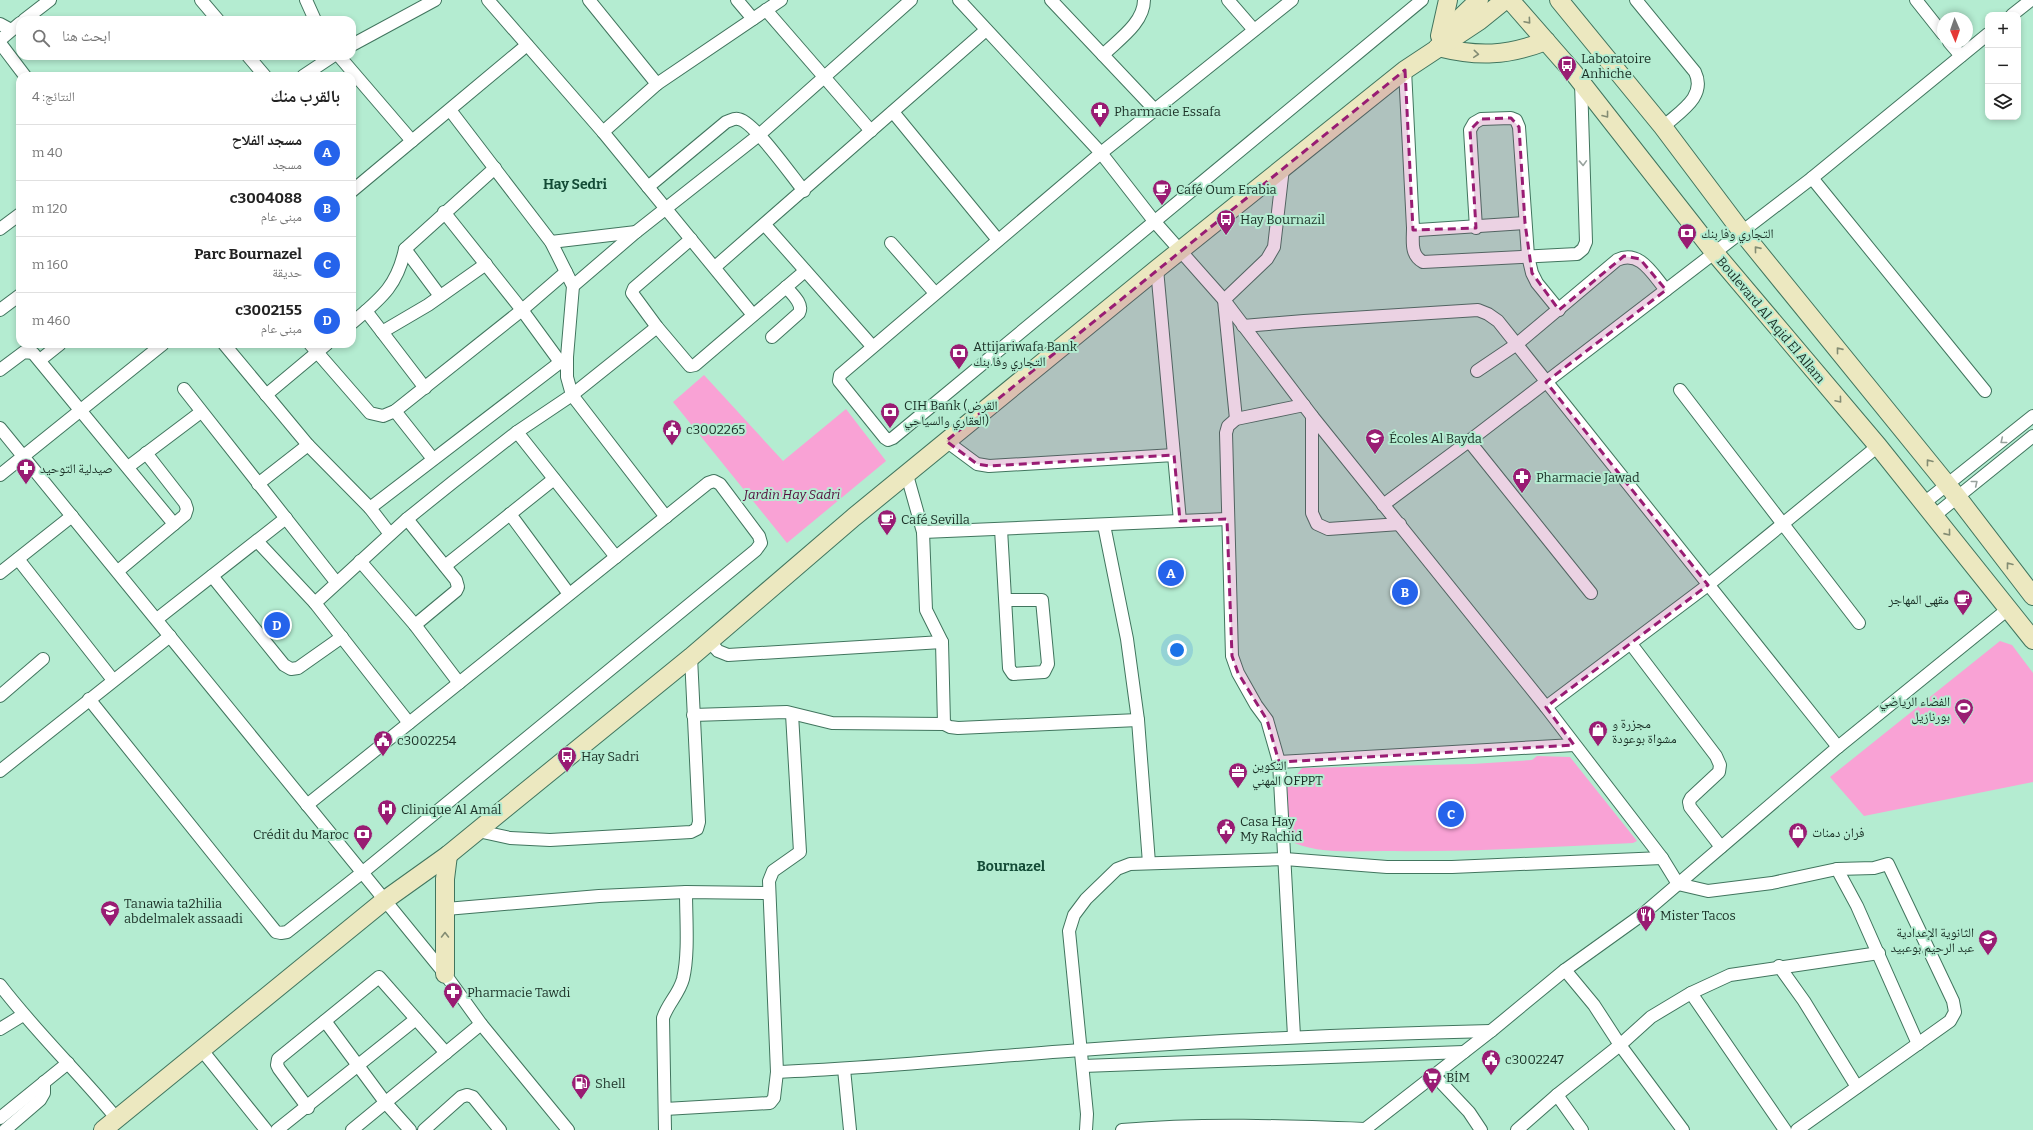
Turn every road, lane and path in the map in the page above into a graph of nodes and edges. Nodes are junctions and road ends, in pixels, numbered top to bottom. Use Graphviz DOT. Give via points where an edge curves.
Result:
graph roads {
  1 [pos="50,0"];
  2 [pos="200,0"];
  3 [pos="306,0"];
  4 [pos="435,0"];
  5 [pos="488,0"];
  6 [pos="589,0"];
  7 [pos="737,0"];
  8 [pos="781,0"];
  9 [pos="911,0"];
  10 [pos="958,0"];
  11 [pos="1051,0"];
  12 [pos="1144,0"];
  13 [pos="1228,0"];
  14 [pos="1292,0"];
  15 [pos="1422,0"];
  16 [pos="1448,0"];
  17 [pos="1479,0"];
  18 [pos="1505,0"];
  19 [pos="1510,0"];
  20 [pos="1560,0"];
  21 [pos="1636,0"];
  22 [pos="1916,0"];
  23 [pos="2031,0"];
  24 [pos="766,10"];
  25 [pos="2016,12"];
  26 [pos="29,16"];
  27 [pos="214,16"];
  28 [pos="313,16"];
  29 [pos="753,19"];
  30 [pos="0,24"];
  31 [pos="1937,26"];
  32 [pos="16,27"];
  33 [pos="986,30"];
  34 [pos="1254,30"];
  35 [pos="1985,36"];
  36 [pos="0,40"];
  37 [pos="1546,41"];
  38 [pos="0,43"];
  39 [pos="356,43"];
  40 [pos="527,45"];
  41 [pos="1438,47"];
  42 [pos="1954,48"];
  43 [pos="1103,55"];
  44 [pos="1961,56"];
  45 [pos="252,60"];
  46 [pos="327,60"];
  47 [pos="342,60"];
  48 [pos="1405,70"];
  49 [pos="22,72"];
  50 [pos="262,72"];
  51 [pos="309,72"];
  52 [pos="353,72"];
  53 [pos="356,76"];
  54 [pos="825,78"];
  55 [pos="1581,82"];
  56 [pos="657,84"];
  57 [pos="450,110"];
  58 [pos="1155,110"];
  59 [pos="893,112"];
  60 [pos="1662,127"];
  61 [pos="871,131"];
  62 [pos="603,132"];
  63 [pos="759,135"];
  64 [pos="412,141"];
  65 [pos="1101,153"];
  66 [pos="496,168"];
  67 [pos="1283,168"];
  68 [pos="1812,178"];
  69 [pos="648,187"];
  70 [pos="356,188"];
  71 [pos="804,191"];
  72 [pos="666,209"];
  73 [pos="444,212"];
  74 [pos="16,217"];
  75 [pos="1154,221"];
  76 [pos="1525,224"];
  77 [pos="765,225"];
  78 [pos="1413,228"];
  79 [pos="1476,228"];
  80 [pos="0,229"];
  81 [pos="636,232"];
  82 [pos="1742,232"];
  83 [pos="691,239"];
  84 [pos="998,240"];
  85 [pos="551,242"];
  86 [pos="891,243"];
  87 [pos="405,249"];
  88 [pos="1181,251"];
  89 [pos="1714,252"];
  90 [pos="1528,256"];
  91 [pos="486,264"];
  92 [pos="715,268"];
  93 [pos="1157,269"];
  94 [pos="805,271"];
  95 [pos="566,272"];
  96 [pos="573,286"];
  97 [pos="786,287"];
  98 [pos="1666,290"];
  99 [pos="935,293"];
  100 [pos="440,296"];
  101 [pos="16,298"];
  102 [pos="1224,300"];
  103 [pos="0,309"];
  104 [pos="522,310"];
  105 [pos="1559,310"];
  106 [pos="366,311"];
  107 [pos="753,315"];
  108 [pos="356,320"];
  109 [pos="1244,326"];
  110 [pos="656,327"];
  111 [pos="382,332"];
  112 [pos="772,337"];
  113 [pos="1517,344"];
  114 [pos="872,346"];
  115 [pos="55,348"];
  116 [pos="158,348"];
  117 [pos="227,348"];
  118 [pos="313,348"];
  119 [pos="563,359"];
  120 [pos="40,360"];
  121 [pos="0,370"];
  122 [pos="1477,372"];
  123 [pos="1546,382"];
  124 [pos="425,388"];
  125 [pos="184,389"];
  126 [pos="1680,390"];
  127 [pos="1985,391"];
  128 [pos="266,395"];
  129 [pos="572,395"];
  130 [pos="1304,405"];
  131 [pos="79,411"];
  132 [pos="395,411"];
  133 [pos="201,412"];
  134 [pos="1312,416"];
  135 [pos="2033,416"];
  136 [pos="1236,419"];
  137 [pos="0,428"];
  138 [pos="517,432"];
  139 [pos="2033,436"];
  140 [pos="946,441"];
  141 [pos="1470,441"];
  142 [pos="308,445"];
  143 [pos="1878,446"];
  144 [pos="146,453"];
  145 [pos="23,455"];
  146 [pos="1174,455"];
  147 [pos="433,459"];
  148 [pos="128,466"];
  149 [pos="0,475"];
  150 [pos="907,475"];
  151 [pos="554,478"];
  152 [pos="258,484"];
  153 [pos="1952,491"];
  154 [pos="1383,505"];
  155 [pos="370,508"];
  156 [pos="1929,510"];
  157 [pos="510,514"];
  158 [pos="72,516"];
  159 [pos="666,517"];
  160 [pos="286,518"];
  161 [pos="407,519"];
  162 [pos="1227,519"];
  163 [pos="1180,521"];
  164 [pos="1784,523"];
  165 [pos="174,524"];
  166 [pos="1400,524"];
  167 [pos="1104,525"];
  168 [pos="1001,530"];
  169 [pos="923,532"];
  170 [pos="390,534"];
  171 [pos="257,541"];
  172 [pos="616,557"];
  173 [pos="18,559"];
  174 [pos="360,561"];
  175 [pos="446,566"];
  176 [pos="118,571"];
  177 [pos="0,573"];
  178 [pos="212,576"];
  179 [pos="336,582"];
  180 [pos="1708,585"];
  181 [pos="1591,593"];
  182 [pos="569,594"];
  183 [pos="2033,596"];
  184 [pos="1006,600"];
  185 [pos="315,603"];
  186 [pos="2008,609"];
  187 [pos="157,619"];
  188 [pos="1859,623"];
  189 [pos="415,624"];
  190 [pos="170,636"];
  191 [pos="342,637"];
  192 [pos="2033,640"];
  193 [pos="709,641"];
  194 [pos="942,642"];
  195 [pos="1631,644"];
  196 [pos="691,657"];
  197 [pos="43,659"];
  198 [pos="113,680"];
  199 [pos="459,683"];
  200 [pos="0,696"];
  201 [pos="89,699"];
  202 [pos="1546,707"];
  203 [pos="792,714"];
  204 [pos="693,715"];
  205 [pos="1138,720"];
  206 [pos="409,723"];
  207 [pos="944,724"];
  208 [pos="1574,745"];
  209 [pos="1838,748"];
  210 [pos="1279,762"];
  211 [pos="2,765"];
  212 [pos="307,805"];
  213 [pos="478,831"];
  214 [pos="1721,847"];
  215 [pos="448,855"];
  216 [pos="1662,858"];
  217 [pos="1285,859"];
  218 [pos="1149,863"];
  219 [pos="1837,869"];
  220 [pos="363,872"];
  221 [pos="1678,884"];
  222 [pos="686,892"];
  223 [pos="769,893"];
  224 [pos="385,900"];
  225 [pos="446,909"];
  226 [pos="1879,953"];
  227 [pos="1779,966"];
  228 [pos="1565,970"];
  229 [pos="445,974"];
  230 [pos="0,985"];
  231 [pos="1691,993"];
  232 [pos="23,1015"];
  233 [pos="416,1019"];
  234 [pos="325,1021"];
  235 [pos="481,1024"];
  236 [pos="0,1029"];
  237 [pos="1491,1031"];
  238 [pos="1294,1036"];
  239 [pos="1918,1044"];
  240 [pos="1620,1045"];
  241 [pos="201,1049"];
  242 [pos="1081,1050"];
  243 [pos="1464,1052"];
  244 [pos="446,1053"];
  245 [pos="68,1063"];
  246 [pos="359,1065"];
  247 [pos="1082,1066"];
  248 [pos="844,1069"];
  249 [pos="777,1072"];
  250 [pos="1434,1075"];
  251 [pos="44,1082"];
  252 [pos="1857,1087"];
  253 [pos="1557,1095"];
  254 [pos="385,1102"];
  255 [pos="308,1108"];
  256 [pos="665,1108"];
  257 [pos="0,1118"];
  258 [pos="117,1119"];
  259 [pos="1364,1129"];
  260 [pos="5,1130"];
  261 [pos="103,1130"];
  262 [pos="266,1130"];
  263 [pos="277,1130"];
  264 [pos="352,1130"];
  265 [pos="410,1130"];
  266 [pos="424,1130"];
  267 [pos="500,1130"];
  268 [pos="568,1130"];
  269 [pos="665,1130"];
  270 [pos="850,1130"];
  271 [pos="1086,1130"];
  272 [pos="1122,1130"];
  273 [pos="1481,1130"];
  274 [pos="1516,1130"];
  275 [pos="1582,1130"];
  276 [pos="1683,1130"];
  277 [pos="1785,1130"];
  278 [pos="1796,1130"];
  1 -- 26 [label="street"];
  2 -- 27 [label="street"];
  3 -- 28 [label="street"];
  4 -- 39 [label="street"];
  5 -- 40 [label="street"];
  6 -- 56 [label="street"];
  7 -- 29 [label="street"];
  8 -- 24 [label="street"];
  9 -- 54 [label="street"];
  10 -- 33 [label="street"];
  11 -- 43 [label="street"];
  12 -- 43 [label="street" via="1144,7 1138,20"];
  13 -- 34 [label="street"];
  14 -- 34 [label="street"];
  15 -- 75 [label="street"];
  16 -- 41 [label="street"];
  17 -- 41 [label="street" via="1452,26"];
  18 -- 41 [label="street" via="1479,21"];
  19 -- 37 [label="street, Boulevard Al Aqid El Allam, one-way"];
  20 -- 60 [label="street"];
  21 -- 60 [label="street" via="1699,80 1696,96"];
  22 -- 31 [label="street"];
  23 -- 25 [label="street"];
  24 -- 29 [label="street"];
  24 -- 54 [label="street"];
  29 -- 56 [label="street"];
  30 -- 32 [label="street"];
  32 -- 36 [label="street"];
  33 -- 59 [label="street"];
  33 -- 65 [label="street"];
  34 -- 58 [label="street"];
  35 -- 44 [label="street"];
  41 -- 37 [label="street, one-way" via="1460,53 1489,54 1526,49"];
  37 -- 55 [label="street, Boulevard Al Aqid El Allam"];
  38 -- 49 [label="street"];
  40 -- 57 [label="street"];
  40 -- 62 [label="street"];
  41 -- 48 [label="street"];
  42 -- 44 [label="street"];
  43 -- 58 [label="street"];
  44 -- 68 [label="street"];
  45 -- 50 [label="street"];
  46 -- 51 [label="street"];
  47 -- 52 [label="street"];
  48 -- 67 [label="street"];
  48 -- 78 [label="street"];
  53 -- 64 [label="street"];
  54 -- 61 [label="street"];
  54 -- 63 [label="street"];
  55 -- 89 [label="street, Boulevard Al Aqid El Allam, one-way"];
  55 -- 90 [label="street, one-way" via="1586,242 1577,254"];
  56 -- 62 [label="street"];
  57 -- 64 [label="street"];
  57 -- 66 [label="street"];
  58 -- 65 [label="street"];
  59 -- 61 [label="street"];
  59 -- 84 [label="street"];
  60 -- 82 [label="street"];
  61 -- 71 [label="street"];
  62 -- 69 [label="street"];
  63 -- 69 [label="street" via="746,122 738,119 726,122"];
  63 -- 71 [label="street"];
  63 -- 72 [label="street"];
  64 -- 70 [label="street"];
  65 -- 75 [label="street"];
  65 -- 84 [label="street"];
  66 -- 73 [label="street"];
  66 -- 85 [label="street"];
  67 -- 88 [label="street"];
  67 -- 102 [label="street" via="1274,247 1267,259"];
  68 -- 82 [label="street"];
  68 -- 127 [label="street"];
  69 -- 72 [label="street"];
  71 -- 77 [label="street"];
  72 -- 81 [label="street"];
  72 -- 83 [label="street"];
  73 -- 87 [label="street"];
  73 -- 91 [label="street"];
  74 -- 80 [label="street"];
  75 -- 88 [label="street"];
  75 -- 114 [label="street" via="888,440 838,378"];
  76 -- 79 [label="street"];
  76 -- 79 [label="street" via="1519,126 1516,120 1511,118 1481,119 1474,123 1470,130"];
  76 -- 90 [label="street"];
  77 -- 92 [label="street"];
  77 -- 94 [label="street"];
  78 -- 79 [label="street"];
  78 -- 90 [label="street" via="1413,252 1424,262"];
  81 -- 85 [label="street"];
  81 -- 96 [label="street"];
  82 -- 89 [label="street"];
  153 -- 82 [label="street, one-way"];
  83 -- 92 [label="street"];
  83 -- 110 [label="street" via="634,288 632,293"];
  84 -- 99 [label="street"];
  85 -- 95 [label="street"];
  86 -- 99 [label="street"];
  87 -- 100 [label="street"];
  87 -- 106 [label="street" via="401,269 388,290"];
  88 -- 93 [label="street"];
  88 -- 102 [label="street"];
  89 -- 98 [label="street"];
  89 -- 143 [label="street, Boulevard Al Aqid El Allam, one-way"];
  90 -- 105 [label="street" via="1537,283"];
  91 -- 100 [label="street"];
  91 -- 104 [label="street"];
  92 -- 107 [label="street"];
  93 -- 140 [label="street"];
  93 -- 146 [label="street"];
  94 -- 97 [label="street"];
  94 -- 114 [label="street"];
  95 -- 96 [label="street"];
  95 -- 104 [label="street"];
  96 -- 119 [label="street"];
  97 -- 107 [label="street"];
  97 -- 112 [label="street" via="801,309"];
  98 -- 105 [label="street" via="1640,260 1624,256"];
  98 -- 123 [label="street"];
  99 -- 114 [label="street"];
  100 -- 111 [label="street"];
  101 -- 103 [label="street"];
  102 -- 109 [label="street"];
  102 -- 136 [label="street"];
  104 -- 119 [label="street"];
  104 -- 124 [label="street"];
  105 -- 113 [label="street"];
  106 -- 108 [label="street"];
  106 -- 111 [label="street"];
  107 -- 110 [label="street" via="695,365 690,366"];
  109 -- 113 [label="street" via="1478,310 1498,321"];
  109 -- 130 [label="street"];
  110 -- 129 [label="street"];
  111 -- 124 [label="street"];
  113 -- 122 [label="street"];
  113 -- 123 [label="street"];
  115 -- 120 [label="street"];
  116 -- 131 [label="street"];
  117 -- 128 [label="street"];
  118 -- 128 [label="street"];
  118 -- 132 [label="street" via="370,413 383,416"];
  119 -- 129 [label="street"];
  119 -- 147 [label="street"];
  120 -- 121 [label="street" via="28,351"];
  120 -- 131 [label="street"];
  123 -- 141 [label="street"];
  123 -- 180 [label="street"];
  124 -- 132 [label="street"];
  125 -- 133 [label="street"];
  126 -- 164 [label="street"];
  128 -- 142 [label="street"];
  129 -- 138 [label="street"];
  129 -- 159 [label="street"];
  130 -- 134 [label="street"];
  130 -- 136 [label="street"];
  131 -- 145 [label="street"];
  131 -- 148 [label="street"];
  132 -- 147 [label="street"];
  133 -- 144 [label="street"];
  133 -- 152 [label="street"];
  134 -- 154 [label="street"];
  134 -- 166 [label="street" via="1312,513 1317,524 1328,529"];
  135 -- 153 [label="street, one-way"];
  136 -- 162 [label="street" via="1228,426 1226,432"];
  137 -- 145 [label="street"];
  138 -- 151 [label="street"];
  138 -- 161 [label="street"];
  153 -- 139 [label="street, one-way"];
  140 -- 146 [label="street" via="977,464 989,466"];
  140 -- 150 [label="street"];
  141 -- 154 [label="street"];
  141 -- 181 [label="street"];
  142 -- 152 [label="street"];
  142 -- 155 [label="street"];
  143 -- 156 [label="street, Boulevard Al Aqid El Allam"];
  143 -- 164 [label="street"];
  144 -- 148 [label="street"];
  144 -- 165 [label="street" via="185,503 185,515"];
  145 -- 149 [label="street"];
  145 -- 158 [label="street"];
  146 -- 163 [label="street"];
  147 -- 155 [label="street"];
  148 -- 165 [label="street"];
  150 -- 169 [label="street"];
  150 -- 193 [label="street"];
  151 -- 157 [label="street"];
  151 -- 172 [label="street"];
  152 -- 160 [label="street"];
  153 -- 156 [label="street"];
  153 -- 156 [label="street"];
  183 -- 153 [label="street, one-way"];
  154 -- 166 [label="street"];
  155 -- 170 [label="street"];
  156 -- 186 [label="street, Boulevard Al Aqid El Allam, one-way"];
  157 -- 175 [label="street"];
  157 -- 182 [label="street"];
  158 -- 173 [label="street"];
  158 -- 176 [label="street"];
  159 -- 172 [label="street"];
  159 -- 220 [label="street" via="714,481 720,484 759,536 761,543 756,550"];
  160 -- 171 [label="street"];
  160 -- 179 [label="street"];
  161 -- 170 [label="street"];
  161 -- 175 [label="street"];
  162 -- 163 [label="street"];
  162 -- 210 [label="street" via="1232,656 1238,674 1267,720"];
  163 -- 167 [label="street"];
  164 -- 180 [label="street"];
  164 -- 188 [label="street"];
  165 -- 176 [label="street"];
  166 -- 202 [label="street"];
  167 -- 168 [label="street"];
  167 -- 205 [label="street" via="1127,639"];
  168 -- 169 [label="street"];
  168 -- 184 [label="street"];
  169 -- 194 [label="street" via="926,610"];
  170 -- 174 [label="street"];
  171 -- 178 [label="street"];
  171 -- 185 [label="street"];
  172 -- 182 [label="street"];
  173 -- 177 [label="street"];
  173 -- 198 [label="street"];
  174 -- 179 [label="street"];
  174 -- 189 [label="street"];
  175 -- 189 [label="street" via="456,580 456,591"];
  176 -- 187 [label="street"];
  178 -- 187 [label="street"];
  178 -- 191 [label="street" via="284,665 291,669 298,668"];
  179 -- 185 [label="street"];
  180 -- 195 [label="street"];
  180 -- 209 [label="street"];
  182 -- 199 [label="street"];
  184 -- 184 [label="street" via="1010,672 1044,672 1048,664 1042,600"];
  185 -- 191 [label="street"];
  186 -- 192 [label="street, Boulevard Al Aqid El Allam"];
  186 -- 209 [label="street"];
  187 -- 190 [label="street"];
  189 -- 199 [label="street"];
  190 -- 198 [label="street"];
  190 -- 212 [label="street"];
  191 -- 206 [label="street"];
  193 -- 194 [label="street" via="718,651 728,655"];
  193 -- 196 [label="street"];
  194 -- 207 [label="street"];
  195 -- 202 [label="street"];
  195 -- 214 [label="street" via="1716,756 1720,765 1719,772 1690,798 1689,802 1690,807"];
  196 -- 204 [label="street"];
  196 -- 213 [label="street"];
  197 -- 200 [label="street"];
  198 -- 201 [label="street"];
  199 -- 206 [label="street"];
  201 -- 211 [label="street"];
  201 -- 220 [label="street" via="276,932 287,932"];
  202 -- 208 [label="street"];
  203 -- 204 [label="street" via="787,712"];
  203 -- 207 [label="street" via="832,723"];
  203 -- 223 [label="street" via="800,852 773,871 770,875"];
  204 -- 213 [label="street" via="699,822 697,829 691,832 550,840 510,838"];
  205 -- 207 [label="street" via="958,728"];
  205 -- 218 [label="street"];
  206 -- 212 [label="street"];
  208 -- 210 [label="street"];
  208 -- 216 [label="street"];
  209 -- 214 [label="street"];
  210 -- 217 [label="street"];
  212 -- 220 [label="street"];
  213 -- 215 [label="street"];
  214 -- 221 [label="street"];
  215 -- 224 [label="street"];
  215 -- 225 [label="street" via="444,880"];
  216 -- 217 [label="street" via="1452,867 1387,867"];
  216 -- 221 [label="street"];
  217 -- 218 [label="street"];
  217 -- 238 [label="street"];
  218 -- 242 [label="street" via="1130,864 1117,869 1086,899 1074,915 1069,931"];
  219 -- 221 [label="street" via="1772,883 1708,891"];
  219 -- 226 [label="street"];
  219 -- 239 [label="street" via="1874,868 1888,864 1953,1001 1955,1012 1950,1021"];
  220 -- 224 [label="street"];
  221 -- 228 [label="street" via="1643,914"];
  222 -- 223 [label="street"];
  222 -- 225 [label="street" via="599,896"];
  222 -- 256 [label="street" via="683,979 680,988 666,1007 663,1018"];
  223 -- 249 [label="street"];
  224 -- 229 [label="street"];
  224 -- 241 [label="street"];
  229 -- 225 [label="street, one-way"];
  226 -- 227 [label="street"];
  226 -- 239 [label="street"];
  227 -- 231 [label="street" via="1730,975"];
  227 -- 252 [label="street" via="1804,1001"];
  228 -- 237 [label="street"];
  228 -- 240 [label="street" via="1594,1005"];
  229 -- 235 [label="street"];
  230 -- 232 [label="street"];
  231 -- 240 [label="street" via="1651,1017"];
  231 -- 277 [label="street"];
  232 -- 236 [label="street"];
  232 -- 245 [label="street"];
  233 -- 234 [label="street" via="379,977"];
  233 -- 244 [label="street"];
  233 -- 246 [label="street"];
  234 -- 246 [label="street"];
  234 -- 255 [label="street" via="278,1059 277,1065"];
  235 -- 244 [label="street"];
  235 -- 268 [label="street"];
  237 -- 238 [label="street"];
  237 -- 243 [label="street"];
  238 -- 242 [label="street"];
  239 -- 252 [label="street"];
  240 -- 253 [label="street"];
  240 -- 276 [label="street"];
  241 -- 258 [label="street"];
  241 -- 262 [label="street"];
  242 -- 247 [label="street"];
  242 -- 248 [label="street"];
  243 -- 247 [label="street"];
  243 -- 250 [label="street"];
  244 -- 254 [label="street"];
  245 -- 251 [label="street"];
  245 -- 258 [label="street"];
  246 -- 254 [label="street"];
  246 -- 255 [label="street"];
  247 -- 271 [label="street"];
  248 -- 249 [label="street"];
  248 -- 270 [label="street"];
  249 -- 256 [label="street" via="774,1098 770,1103"];
  250 -- 259 [label="street"];
  250 -- 273 [label="street" via="1469,1112"];
  251 -- 257 [label="street"];
  251 -- 260 [label="street" via="44,1093 40,1100"];
  252 -- 278 [label="street"];
  253 -- 274 [label="street"];
  253 -- 275 [label="street"];
  254 -- 264 [label="street"];
  254 -- 265 [label="street"];
  255 -- 263 [label="street"];
  256 -- 269 [label="street"];
  258 -- 261 [label="street"];
  259 -- 272 [label="street" via="1168,1126"];
  266 -- 267 [label="street" via="467,1095 473,1098"];
}
